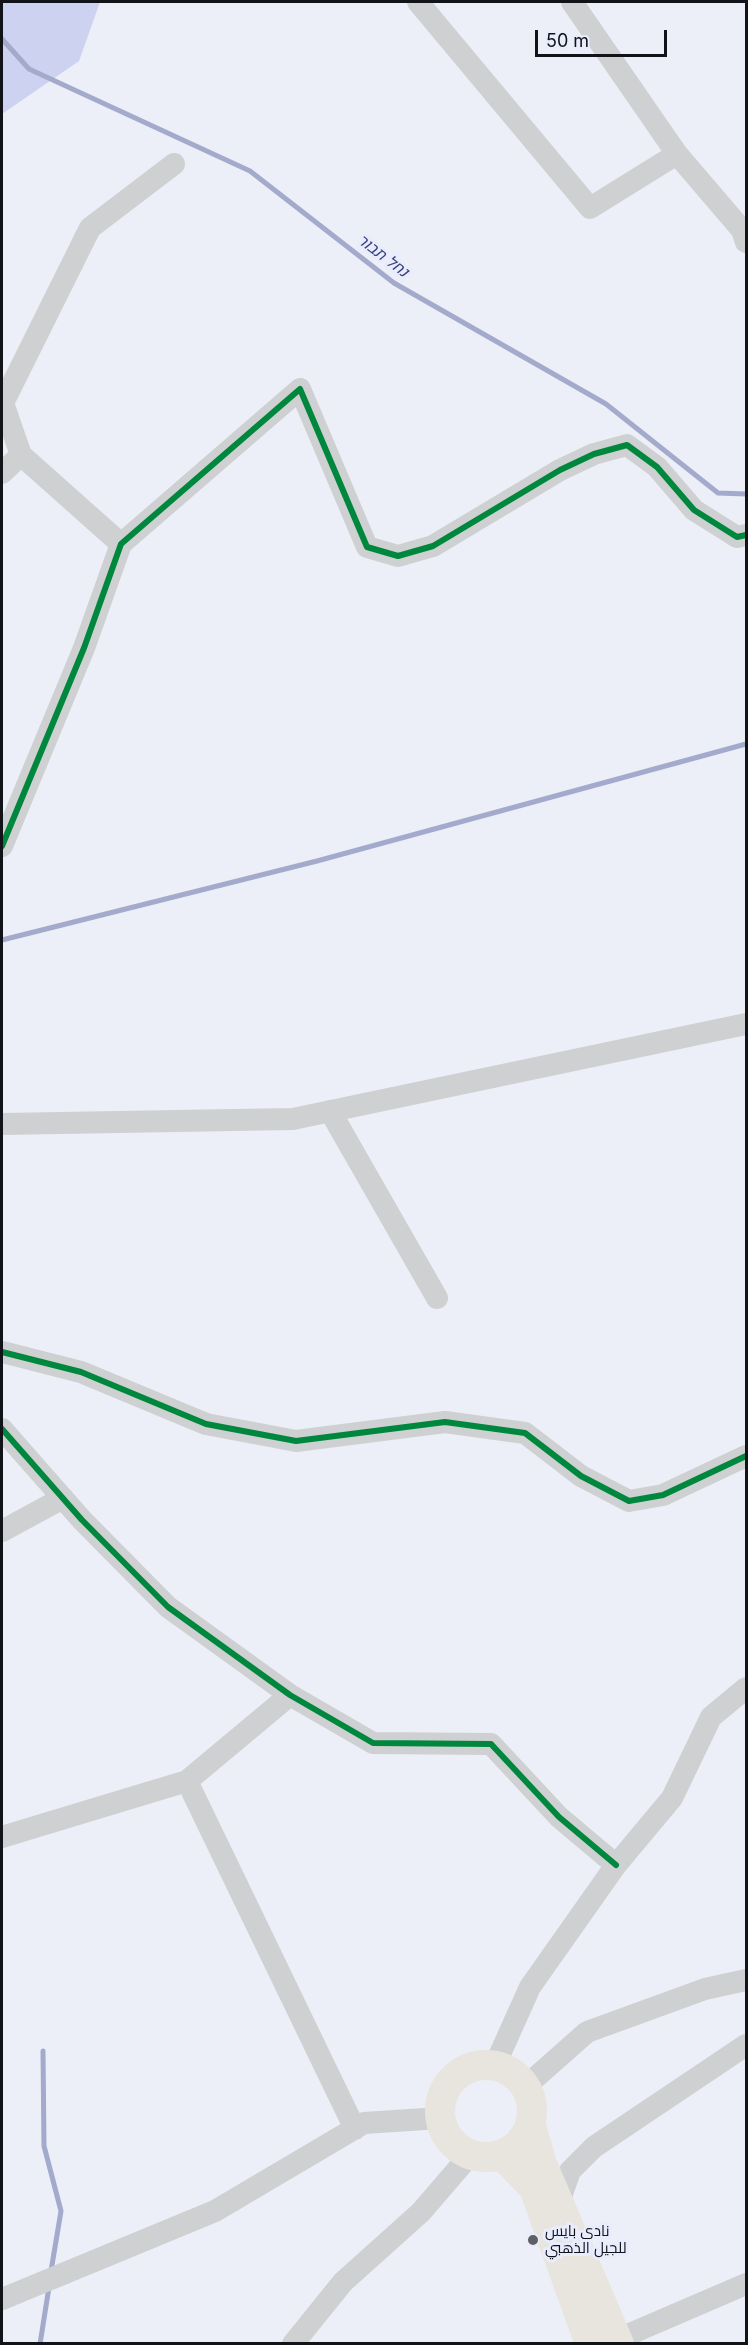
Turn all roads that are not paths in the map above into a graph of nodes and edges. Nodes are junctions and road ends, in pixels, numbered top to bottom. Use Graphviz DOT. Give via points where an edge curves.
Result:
graph roads {
  1 [pos="418,2"];
  2 [pos="572,2"];
  3 [pos="677,154"];
  4 [pos="174,164"];
  5 [pos="747,242"];
  6 [pos="21,455"];
  7 [pos="2,473"];
  8 [pos="747,535"];
  9 [pos="121,544"];
  10 [pos="2,846"];
  11 [pos="747,1024"];
  12 [pos="330,1111"];
  13 [pos="2,1124"];
  14 [pos="437,1298"];
  15 [pos="2,1352"];
  16 [pos="2,1429"];
  17 [pos="747,1456"];
  18 [pos="63,1498"];
  19 [pos="2,1531"];
  20 [pos="747,1688"];
  21 [pos="290,1695"];
  22 [pos="187,1781"];
  23 [pos="2,1837"];
  24 [pos="616,1865"];
  25 [pos="747,1980"];
  26 [pos="747,2045"];
  27 [pos="495,2065"];
  28 [pos="526,2086"];
  29 [pos="440,2118"];
  30 [pos="531,2126"];
  31 [pos="355,2129"];
  32 [pos="470,2155"];
  33 [pos="502,2155"];
  34 [pos="559,2202"];
  35 [pos="747,2284"];
  36 [pos="2,2299"];
  37 [pos="609,2342"];
  38 [pos="293,2343"];
  1 -- 3 [label="street" via="590,208"];
  2 -- 3 [label="street"];
  3 -- 5 [label="street" via="742,230"];
  4 -- 6 [label="street" via="90,228 3,402"];
  6 -- 7 [label="street"];
  6 -- 9 [label="street"];
  8 -- 9 [label="street" via="737,537 694,510 657,467 627,445 594,454 560,470 433,546 398,556 367,548 300,389"];
  9 -- 10 [label="street" via="84,648"];
  11 -- 12 [label="street"];
  12 -- 13 [label="street" via="293,1119"];
  12 -- 14 [label="street"];
  15 -- 17 [label="street" via="81,1372 206,1424 296,1441 445,1422 525,1433 581,1476 629,1501 663,1495"];
  16 -- 18 [label="street"];
  18 -- 19 [label="street"];
  18 -- 21 [label="street" via="168,1607"];
  20 -- 24 [label="street" via="711,1717 672,1798"];
  21 -- 22 [label="street"];
  21 -- 24 [label="street" via="373,1743 491,1744 559,1817"];
  22 -- 23 [label="street"];
  22 -- 31 [label="street"];
  24 -- 27 [label="street" via="530,1987"];
  25 -- 28 [label="street" via="705,1989 587,2032"];
  26 -- 34 [label="street" via="594,2148 570,2171"];
  27 -- 28 [label="main road" via="518,2076"];
  27 -- 29 [label="main road" via="466,2069 454,2077 440,2103"];
  28 -- 30 [label="main road" via="533,2112"];
  29 -- 31 [label="street" via="364,2123"];
  29 -- 32 [label="main road" via="450,2140"];
  30 -- 33 [label="main road" via="524,2139"];
  30 -- 34 [label="main road"];
  31 -- 36 [label="street" via="215,2211"];
  32 -- 33 [label="main road"];
  32 -- 38 [label="street" via="421,2212 343,2282"];
  33 -- 37 [label="main road" via="534,2188"];
  34 -- 37 [label="main road"];
  35 -- 37 [label="street"];
}
